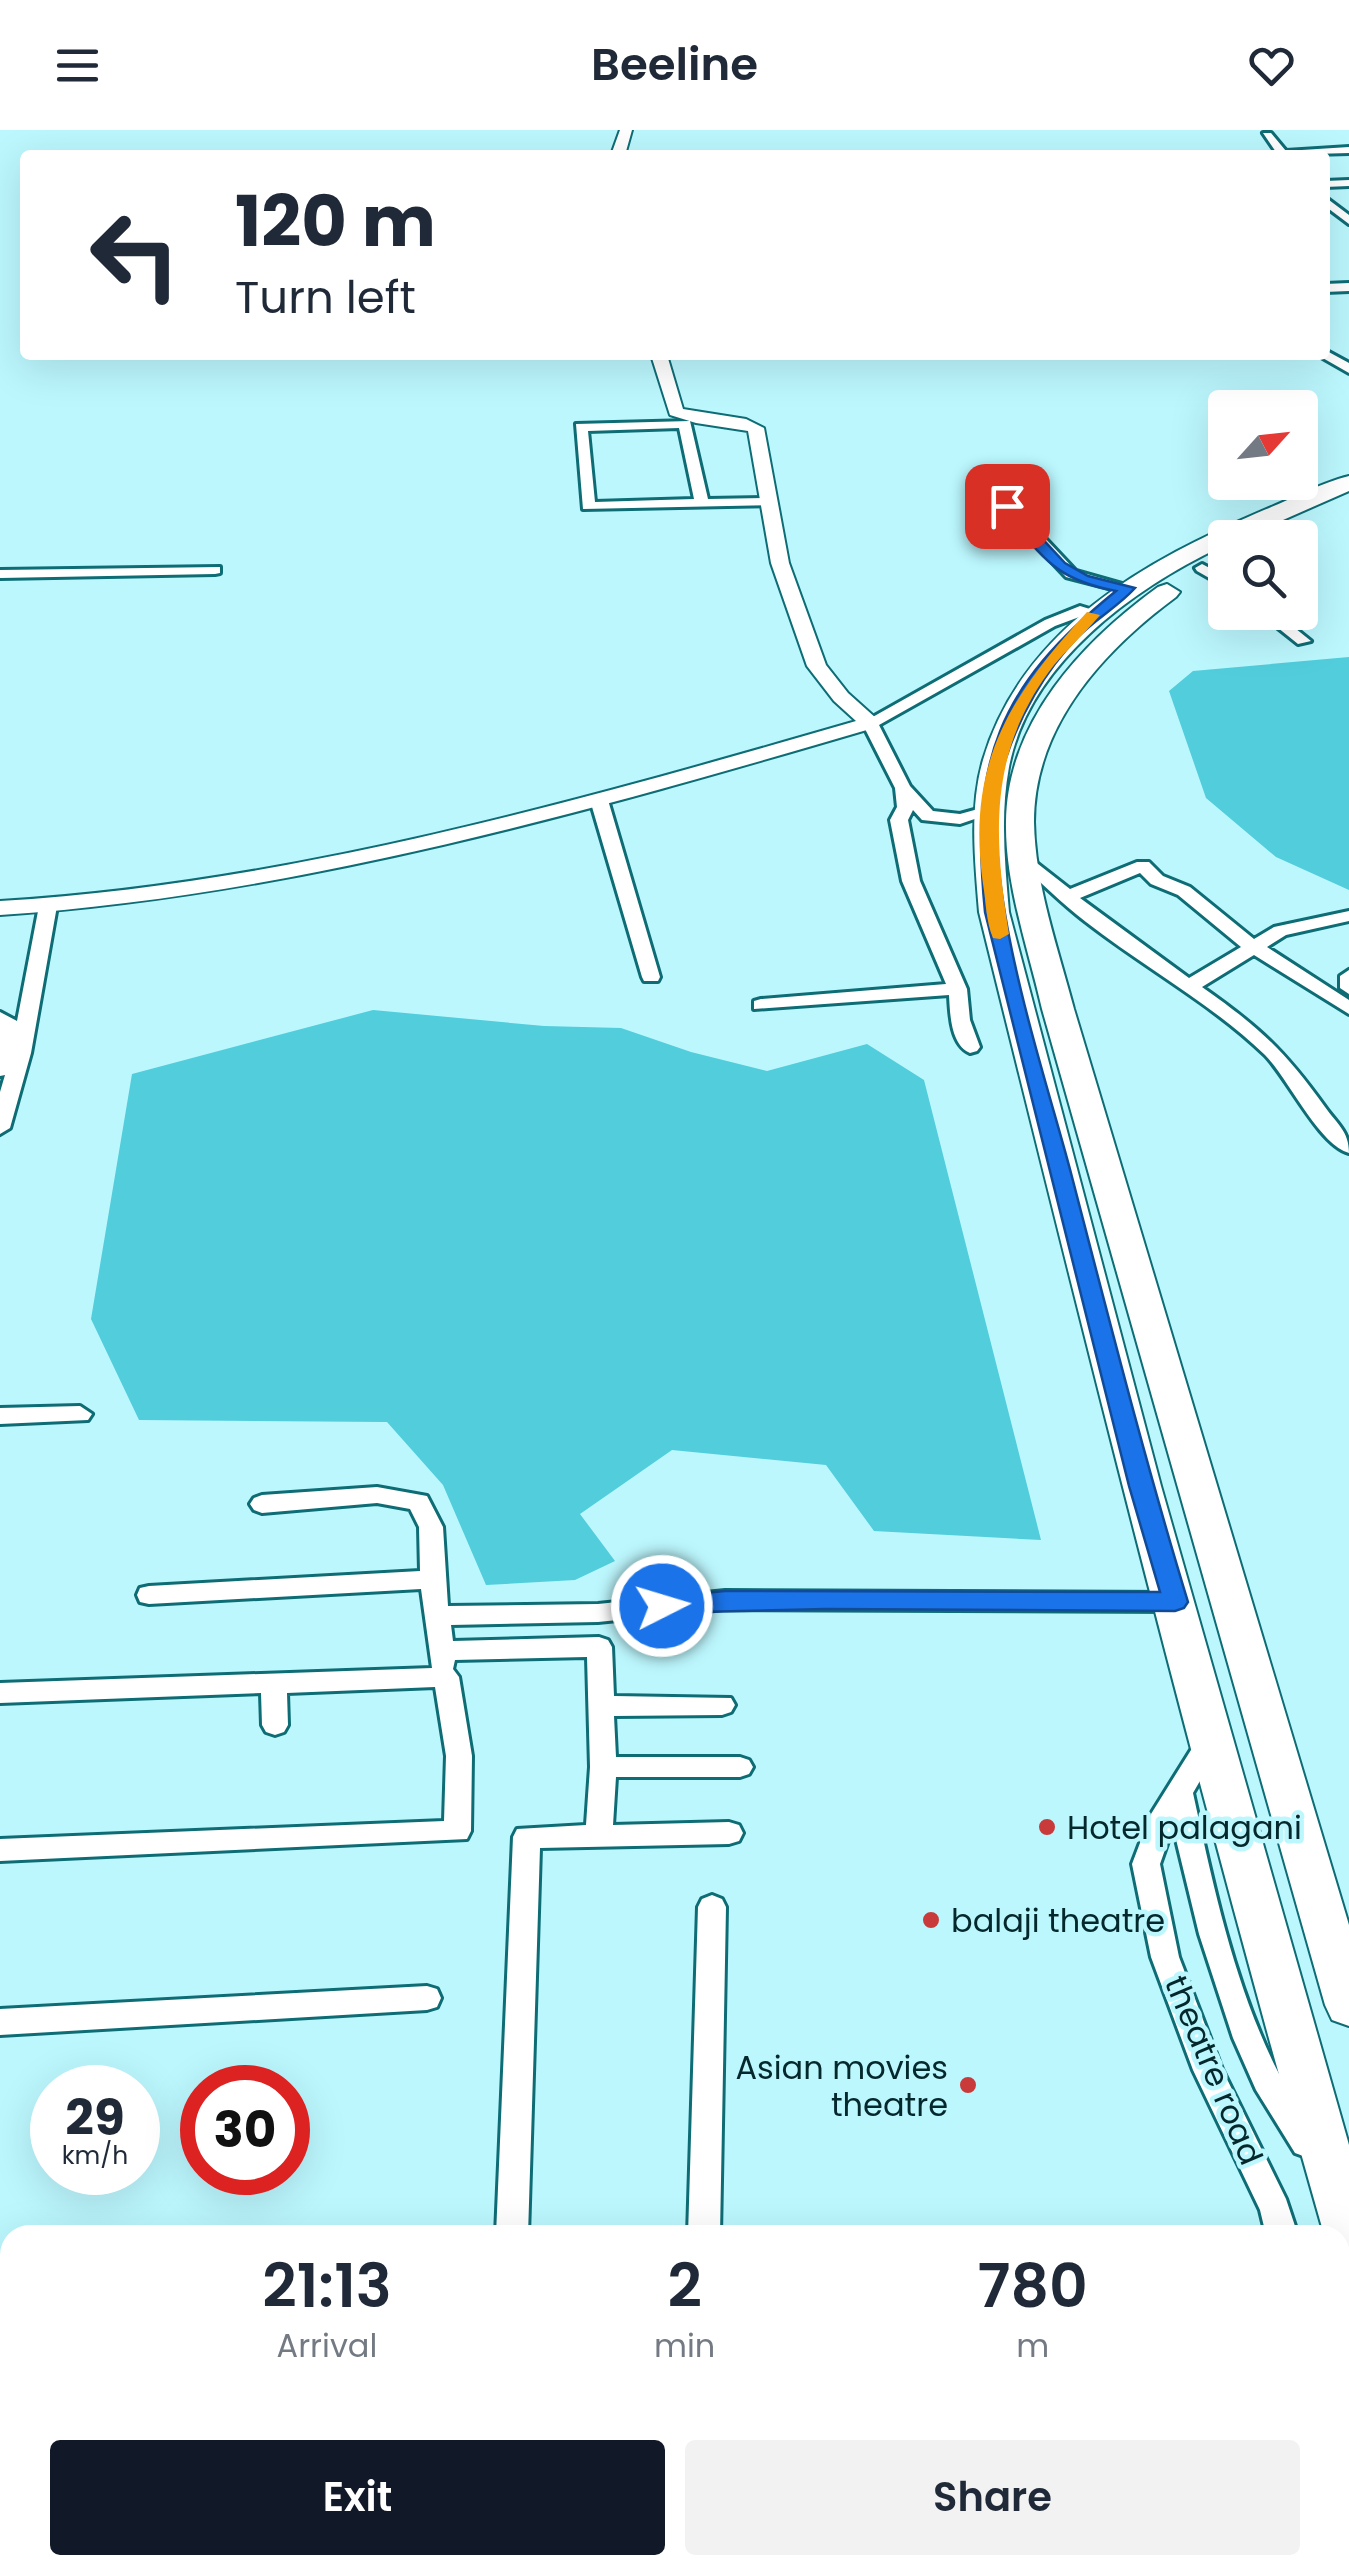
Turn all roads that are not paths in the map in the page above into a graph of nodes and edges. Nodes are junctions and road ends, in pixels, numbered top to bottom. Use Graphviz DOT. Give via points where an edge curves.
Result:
graph roads {
  1 [pos="1267,135"];
  2 [pos="1280,150"];
  3 [pos="1330,351"];
  4 [pos="660,360"];
  5 [pos="1349,369"];
  6 [pos="1349,482"];
  7 [pos="1349,501"];
  8 [pos="769,502"];
  9 [pos="702,504"];
  10 [pos="1007,506"];
  11 [pos="1307,520"];
  12 [pos="215,570"];
  13 [pos="0,574"];
  14 [pos="1208,575"];
  15 [pos="1128,588"];
  16 [pos="1095,612"];
  17 [pos="1289,630"];
  18 [pos="1303,641"];
  19 [pos="870,723"];
  20 [pos="902,788"];
  21 [pos="599,800"];
  22 [pos="989,812"];
  23 [pos="1024,858"];
  24 [pos="1065,897"];
  25 [pos="48,906"];
  26 [pos="0,908"];
  27 [pos="1349,916"];
  28 [pos="1258,948"];
  29 [pos="651,976"];
  30 [pos="1349,976"];
  31 [pos="1188,987"];
  32 [pos="1349,988"];
  33 [pos="958,989"];
  34 [pos="761,1005"];
  35 [pos="1349,1008"];
  36 [pos="0,1018"];
  37 [pos="15,1041"];
  38 [pos="970,1047"];
  39 [pos="0,1070"];
  40 [pos="2,1116"];
  41 [pos="1349,1147"];
  42 [pos="80,1414"];
  43 [pos="0,1416"];
  44 [pos="262,1504"];
  45 [pos="432,1579"];
  46 [pos="149,1595"];
  47 [pos="1175,1602"];
  48 [pos="438,1616"];
  49 [pos="443,1664"];
  50 [pos="274,1684"];
  51 [pos="0,1693"];
  52 [pos="722,1705"];
  53 [pos="602,1706"];
  54 [pos="275,1725"];
  55 [pos="1210,1740"];
  56 [pos="603,1767"];
  57 [pos="740,1767"];
  58 [pos="1179,1792"];
  59 [pos="729,1833"];
  60 [pos="599,1836"];
  61 [pos="0,1850"];
  62 [pos="712,1907"];
  63 [pos="427,1998"];
  64 [pos="1349,2004"];
  65 [pos="0,2022"];
  66 [pos="1346,2216"];
  67 [pos="512,2225"];
  68 [pos="704,2225"];
  69 [pos="1279,2225"];
  1 -- 2 [label="street"];
  3 -- 5 [label="street"];
  4 -- 8 [label="street" via="676,412 756,428"];
  6 -- 15 [label="highway" via="1183,556"];
  7 -- 11 [label="highway"];
  8 -- 9 [label="street"];
  8 -- 19 [label="street" via="780,563 818,666 840,698"];
  9 -- 9 [label="street" via="588,506 581,426 685,424"];
  10 -- 15 [label="street" via="1060,566 1084,580"];
  12 -- 13 [label="street"];
  14 -- 23 [label="highway" via="1150,603 1105,639 1074,677 1029,761 1020,819"];
  15 -- 16 [label="highway"];
  16 -- 19 [label="street" via="1050,623"];
  16 -- 22 [label="highway" via="1042,670 1021,706 996,763"];
  17 -- 18 [label="street"];
  19 -- 20 [label="street"];
  19 -- 21 [label="street"];
  20 -- 22 [label="street" via="928,816 960,819"];
  20 -- 33 [label="street" via="906,807 899,820 910,881"];
  21 -- 25 [label="street" via="301,869"];
  21 -- 29 [label="street"];
  22 -- 47 [label="highway" via="994,912"];
  23 -- 24 [label="street"];
  23 -- 64 [label="highway" via="1058,1009"];
  24 -- 28 [label="street" via="1142,866"];
  24 -- 31 [label="street"];
  25 -- 26 [label="street"];
  25 -- 37 [label="street"];
  27 -- 28 [label="street" via="1280,932"];
  28 -- 31 [label="street"];
  28 -- 35 [label="street"];
  30 -- 32 [label="street"];
  31 -- 41 [label="street" via="1260,1040"];
  33 -- 34 [label="street"];
  33 -- 38 [label="street"];
  36 -- 37 [label="street" via="8,1021"];
  37 -- 39 [label="street"];
  37 -- 40 [label="street"];
  42 -- 43 [label="street"];
  44 -- 45 [label="street" via="377,1496 419,1502 431,1528"];
  45 -- 46 [label="street"];
  45 -- 48 [label="street"];
  47 -- 48 [label="street" via="725,1600"];
  47 -- 55 [label="highway"];
  48 -- 49 [label="street"];
  49 -- 50 [label="street"];
  49 -- 53 [label="street" via="599,1647"];
  49 -- 61 [label="street" via="459,1756 456,1831"];
  50 -- 51 [label="street"];
  50 -- 54 [label="street"];
  52 -- 53 [label="street"];
  53 -- 56 [label="street"];
  55 -- 58 [label="street, theatre road"];
  55 -- 66 [label="highway"];
  56 -- 57 [label="street"];
  56 -- 60 [label="street"];
  58 -- 66 [label="street" via="1200,1890 1263,2073"];
  58 -- 69 [label="street, theatre road" via="1146,1864 1160,1937 1208,2070"];
  59 -- 60 [label="street"];
  60 -- 67 [label="street" via="527,1837"];
  62 -- 68 [label="street"];
  63 -- 65 [label="street"];
}
